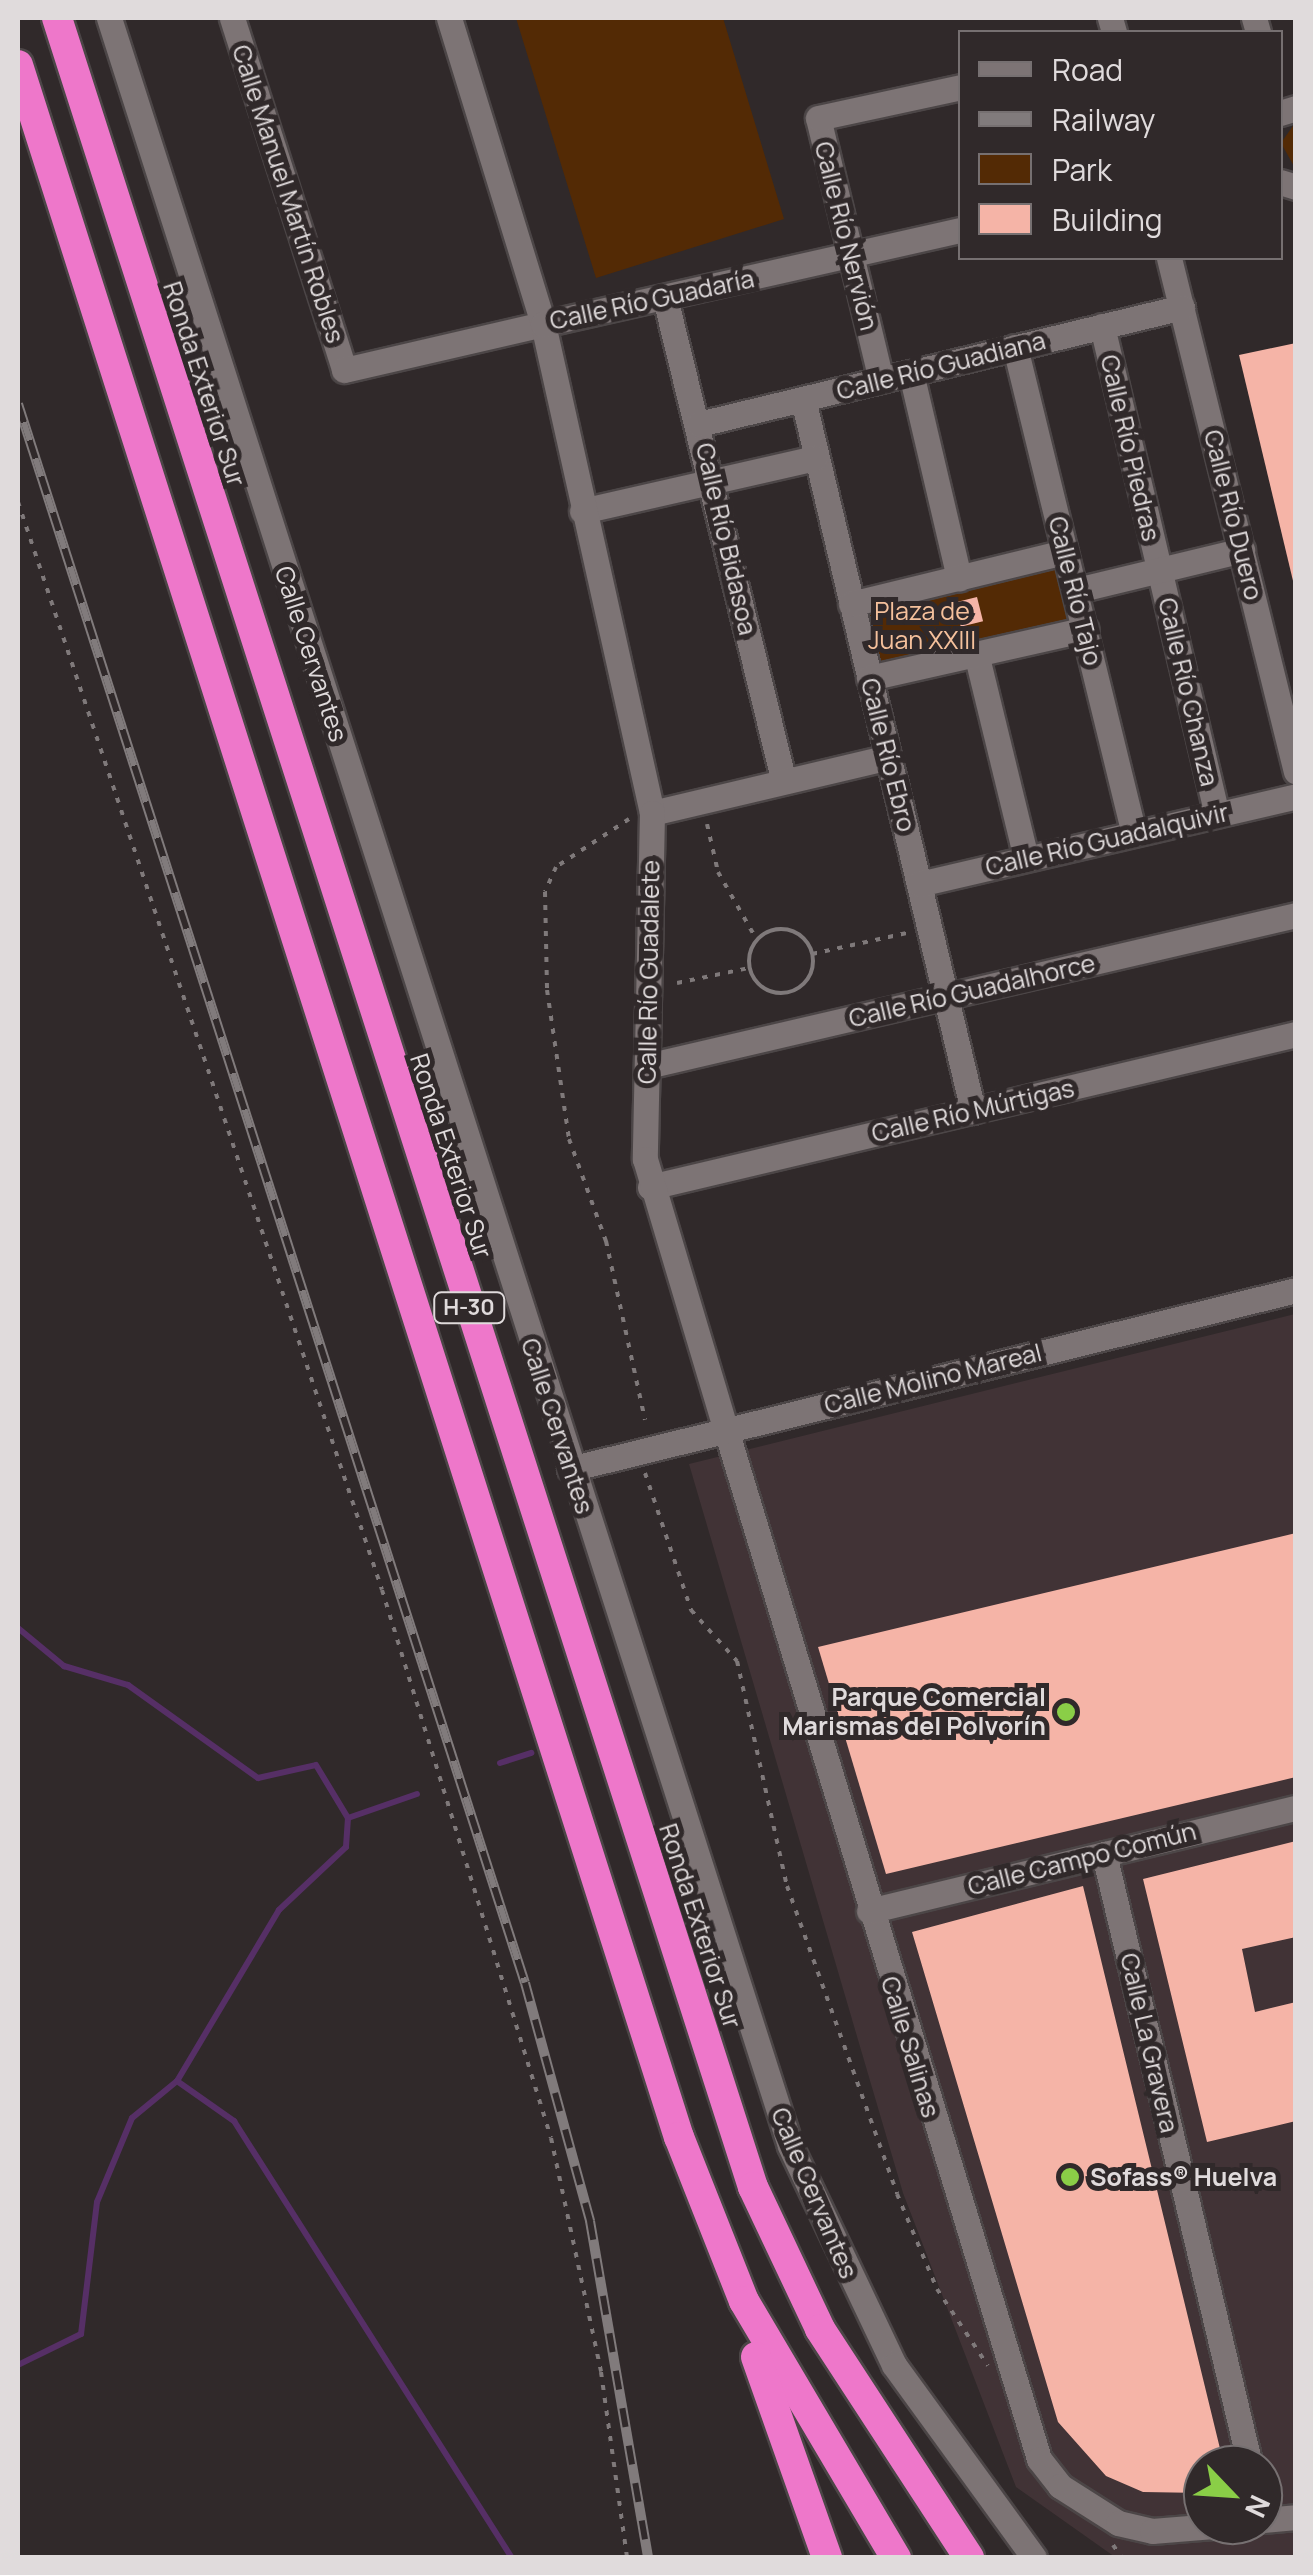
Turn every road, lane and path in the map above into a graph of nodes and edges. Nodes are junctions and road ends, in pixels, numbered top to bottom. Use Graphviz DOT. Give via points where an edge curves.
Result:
graph roads {
  1 [pos="57,18"];
  2 [pos="109,18"];
  3 [pos="232,18"];
  4 [pos="448,18"];
  5 [pos="18,65"];
  6 [pos="958,87"];
  7 [pos="958,230"];
  8 [pos="851,256"];
  9 [pos="1170,260"];
  10 [pos="665,298"];
  11 [pos="1182,307"];
  12 [pos="543,324"];
  13 [pos="1102,326"];
  14 [pos="1015,347"];
  15 [pos="344,370"];
  16 [pos="911,373"];
  17 [pos="881,380"];
  18 [pos="802,399"];
  19 [pos="699,424"];
  20 [pos="815,458"];
  21 [pos="710,481"];
  22 [pos="18,502"];
  23 [pos="582,510"];
  24 [pos="1242,550"];
  25 [pos="1064,552"];
  26 [pos="1159,570"];
  27 [pos="959,578"];
  28 [pos="1077,590"];
  29 [pos="851,604"];
  30 [pos="1086,628"];
  31 [pos="976,654"];
  32 [pos="869,678"];
  33 [pos="888,757"];
  34 [pos="1296,772"];
  35 [pos="784,781"];
  36 [pos="1296,796"];
  37 [pos="705,814"];
  38 [pos="642,815"];
  39 [pos="1217,815"];
  40 [pos="1134,834"];
  41 [pos="1026,858"];
  42 [pos="920,884"];
  43 [pos="1296,915"];
  44 [pos="912,932"];
  45 [pos="757,940"];
  46 [pos="812,954"];
  47 [pos="750,968"];
  48 [pos="678,983"];
  49 [pos="788,992"];
  50 [pos="948,998"];
  51 [pos="792,1006"];
  52 [pos="1296,1034"];
  53 [pos="647,1066"];
  54 [pos="972,1111"];
  55 [pos="650,1187"];
  56 [pos="1296,1290"];
  57 [pos="645,1420"];
  58 [pos="726,1430"];
  59 [pos="570,1469"];
  60 [pos="645,1473"];
  61 [pos="1296,1808"];
  62 [pos="1104,1854"];
  63 [pos="869,1911"];
  64 [pos="744,2301"];
  65 [pos="992,2367"];
  66 [pos="1245,2445"];
  67 [pos="1183,2528"];
  68 [pos="627,2558"];
  69 [pos="827,2558"];
  70 [pos="896,2558"];
  71 [pos="969,2558"];
  72 [pos="1034,2558"];
  1 -- 71 [label="highway, Ronda Exterior Sur / H-30" via="753,2187 820,2329"];
  2 -- 59 [label="street, Calle Cervantes"];
  3 -- 15 [label="street, Calle Manuel Martín Robles"];
  4 -- 12 [label="street, Calle Río Guadalete"];
  5 -- 64 [label="highway, H-30" via="679,2137"];
  6 -- 8 [label="street, Calle Río Nervión" via="818,118"];
  7 -- 8 [label="street, Calle Río Guadaría"];
  8 -- 10 [label="street, Calle Río Guadaría"];
  8 -- 17 [label="street, Calle Río Nervión"];
  9 -- 11 [label="street, Calle Río Duero"];
  10 -- 12 [label="street, Calle Río Guadaría"];
  10 -- 19 [label="street, Calle Río Bidasoa"];
  11 -- 13 [label="street, Calle Río Guadiana"];
  11 -- 24 [label="street, Calle Río Duero"];
  12 -- 15 [label="street, Calle Río Guadaría"];
  12 -- 23 [label="street, Calle Río Guadalete"];
  13 -- 14 [label="street, Calle Río Guadiana"];
  13 -- 26 [label="street, Calle Río Piedras"];
  14 -- 16 [label="street, Calle Río Guadiana"];
  14 -- 25 [label="street, Calle Río Tajo"];
  16 -- 17 [label="street, Calle Río Guadiana"];
  16 -- 27 [label="street"];
  17 -- 18 [label="street, Calle Río Guadiana"];
  18 -- 19 [label="street, Calle Río Guadiana"];
  18 -- 20 [label="street, Calle Río Ebro"];
  19 -- 21 [label="street, Calle Río Bidasoa"];
  20 -- 21 [label="street"];
  20 -- 29 [label="street, Calle Río Ebro"];
  21 -- 23 [label="street"];
  21 -- 35 [label="street, Calle Río Bidasoa"];
  22 -- 68 [label="path" via="382,1590 551,2138 601,2372"];
  23 -- 38 [label="street, Calle Río Guadalete"];
  24 -- 26 [label="street"];
  24 -- 34 [label="street, Calle Río Duero"];
  25 -- 27 [label="street"];
  25 -- 28 [label="street, Calle Río Tajo"];
  26 -- 28 [label="street"];
  26 -- 39 [label="street, Calle Río Chanza"];
  27 -- 29 [label="street"];
  28 -- 30 [label="street, Calle Río Tajo"];
  29 -- 32 [label="street, Calle Río Ebro"];
  30 -- 31 [label="street"];
  30 -- 40 [label="street, Calle Río Tajo"];
  31 -- 32 [label="street"];
  31 -- 41 [label="street"];
  32 -- 33 [label="street, Calle Río Ebro"];
  33 -- 35 [label="street"];
  33 -- 42 [label="street, Calle Río Ebro"];
  35 -- 38 [label="street"];
  36 -- 39 [label="street, Calle Río Guadalquivir"];
  37 -- 45 [label="path" via="718,872"];
  38 -- 53 [label="street, Calle Río Guadalete"];
  38 -- 57 [label="path" via="556,867 545,892 548,990 569,1139 606,1241"];
  39 -- 40 [label="street, Calle Río Guadalquivir"];
  40 -- 41 [label="street, Calle Río Guadalquivir"];
  41 -- 42 [label="street, Calle Río Guadalquivir"];
  42 -- 50 [label="street, Calle Río Ebro"];
  43 -- 50 [label="street, Calle Río Guadalhorce"];
  44 -- 46 [label="path"];
  45 -- 46 [label="path" via="784,930"];
  45 -- 47 [label="path"];
  46 -- 49 [label="path" via="805,982"];
  47 -- 48 [label="path"];
  47 -- 49 [label="path" via="760,986"];
  49 -- 51 [label="path"];
  50 -- 53 [label="street, Calle Río Guadalhorce"];
  50 -- 54 [label="street, Calle Río Ebro"];
  52 -- 54 [label="street, Calle Río Múrtigas"];
  53 -- 55 [label="street, Calle Río Guadalete"];
  54 -- 55 [label="street, Calle Río Múrtigas"];
  55 -- 58 [label="street, Calle Río Guadalete"];
  56 -- 58 [label="street, Calle Molino Mareal"];
  58 -- 59 [label="street, Calle Molino Mareal"];
  58 -- 63 [label="street, Calle Salinas"];
  59 -- 72 [label="street, Calle Cervantes" via="797,2163 894,2365"];
  60 -- 65 [label="path" via="692,1610 737,1661 786,1886 897,2194 937,2289 980,2366"];
  61 -- 62 [label="street, Calle Campo Común"];
  62 -- 63 [label="street, Calle Campo Común"];
  62 -- 66 [label="street, Calle La Gravera"];
  63 -- 67 [label="street, Calle Salinas" via="1039,2458 1060,2486 1118,2523 1152,2531"];
  64 -- 69 [label="highway" via="758,2366"];
  64 -- 70 [label="highway, H-30"];
}
